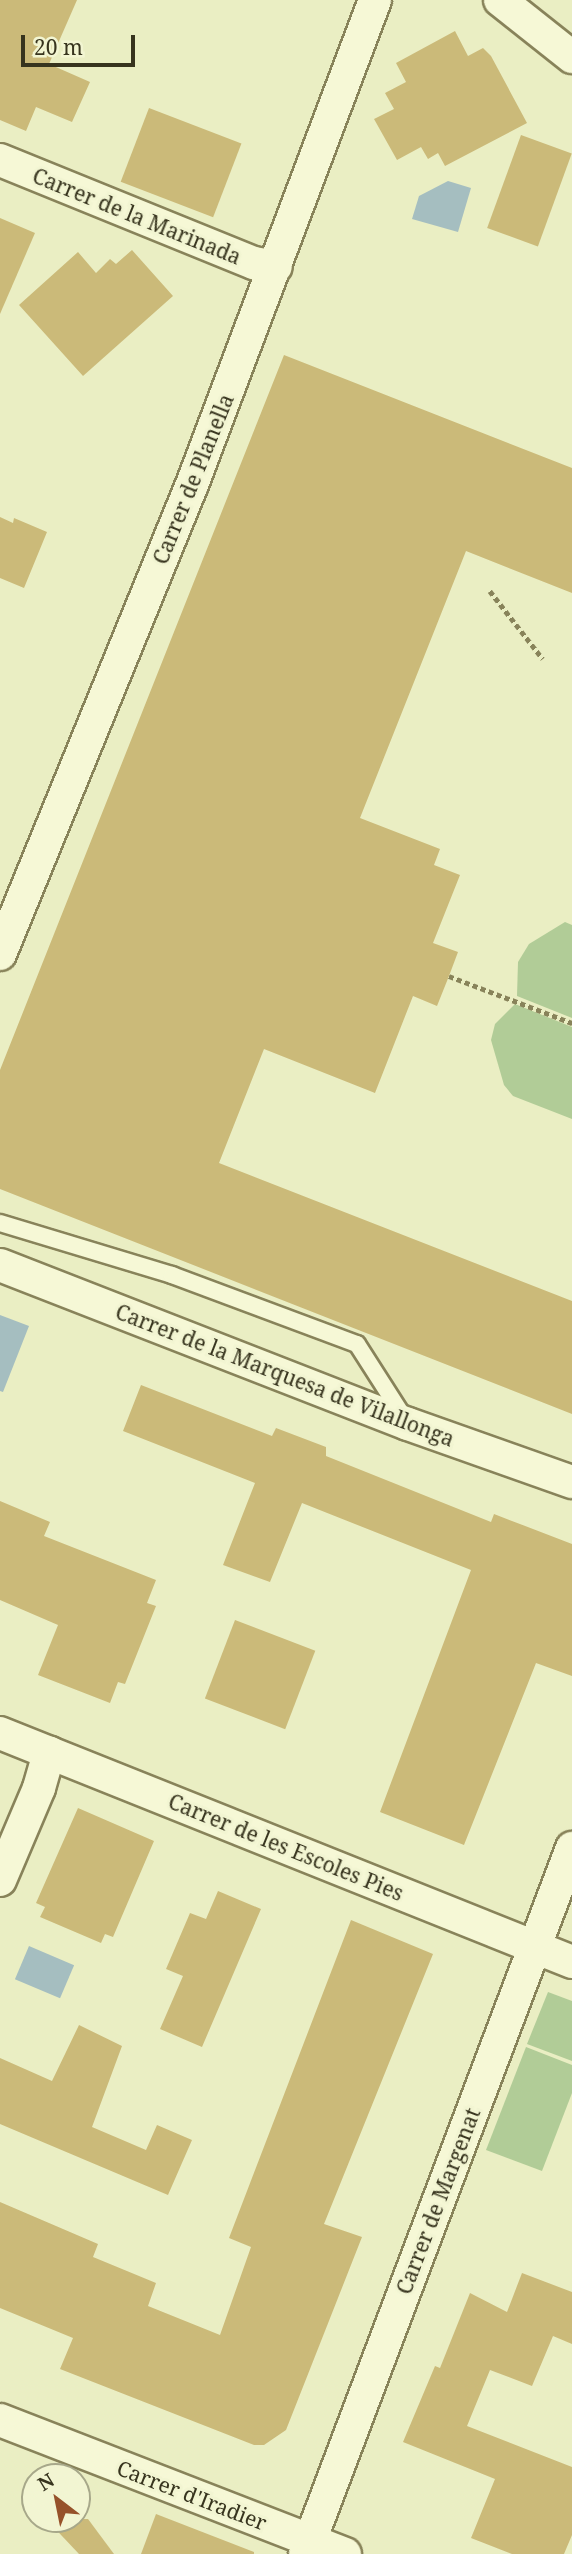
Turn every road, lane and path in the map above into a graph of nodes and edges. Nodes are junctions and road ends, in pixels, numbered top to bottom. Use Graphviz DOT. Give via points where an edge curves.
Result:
graph roads {
  1 [pos="375,0"];
  2 [pos="500,0"];
  3 [pos="572,57"];
  4 [pos="0,160"];
  5 [pos="276,267"];
  6 [pos="490,591"];
  7 [pos="543,659"];
  8 [pos="0,954"];
  9 [pos="449,976"];
  10 [pos="572,1023"];
  11 [pos="0,1223"];
  12 [pos="0,1265"];
  13 [pos="408,1424"];
  14 [pos="572,1482"];
  15 [pos="0,1733"];
  16 [pos="49,1752"];
  17 [pos="572,1848"];
  18 [pos="0,1880"];
  19 [pos="533,1946"];
  20 [pos="572,1962"];
  21 [pos="0,2420"];
  22 [pos="307,2547"];
  23 [pos="345,2554"];
  1 -- 5 [label="street, Carrer de Planella"];
  2 -- 3 [label="street"];
  4 -- 5 [label="street, Carrer de la Marinada" via="254,263"];
  5 -- 8 [label="street, Carrer de Planella"];
  6 -- 7 [label="path"];
  9 -- 10 [label="path"];
  11 -- 13 [label="lane" via="172,1275 357,1344"];
  12 -- 13 [label="street, Carrer de la Marquesa de Vilallonga"];
  13 -- 14 [label="street, Carrer de la Marquesa de Vilallonga"];
  15 -- 16 [label="street, Carrer de les Escoles Pies"];
  16 -- 18 [label="street" via="39,1788"];
  16 -- 19 [label="street, Carrer de les Escoles Pies"];
  17 -- 19 [label="street, Carrer de Margenat"];
  19 -- 20 [label="street, Carrer de les Escoles Pies"];
  19 -- 22 [label="street, Carrer de Margenat"];
  21 -- 22 [label="street, Carrer d'Iradier"];
  22 -- 23 [label="street, Carrer d'Iradier"];
}
